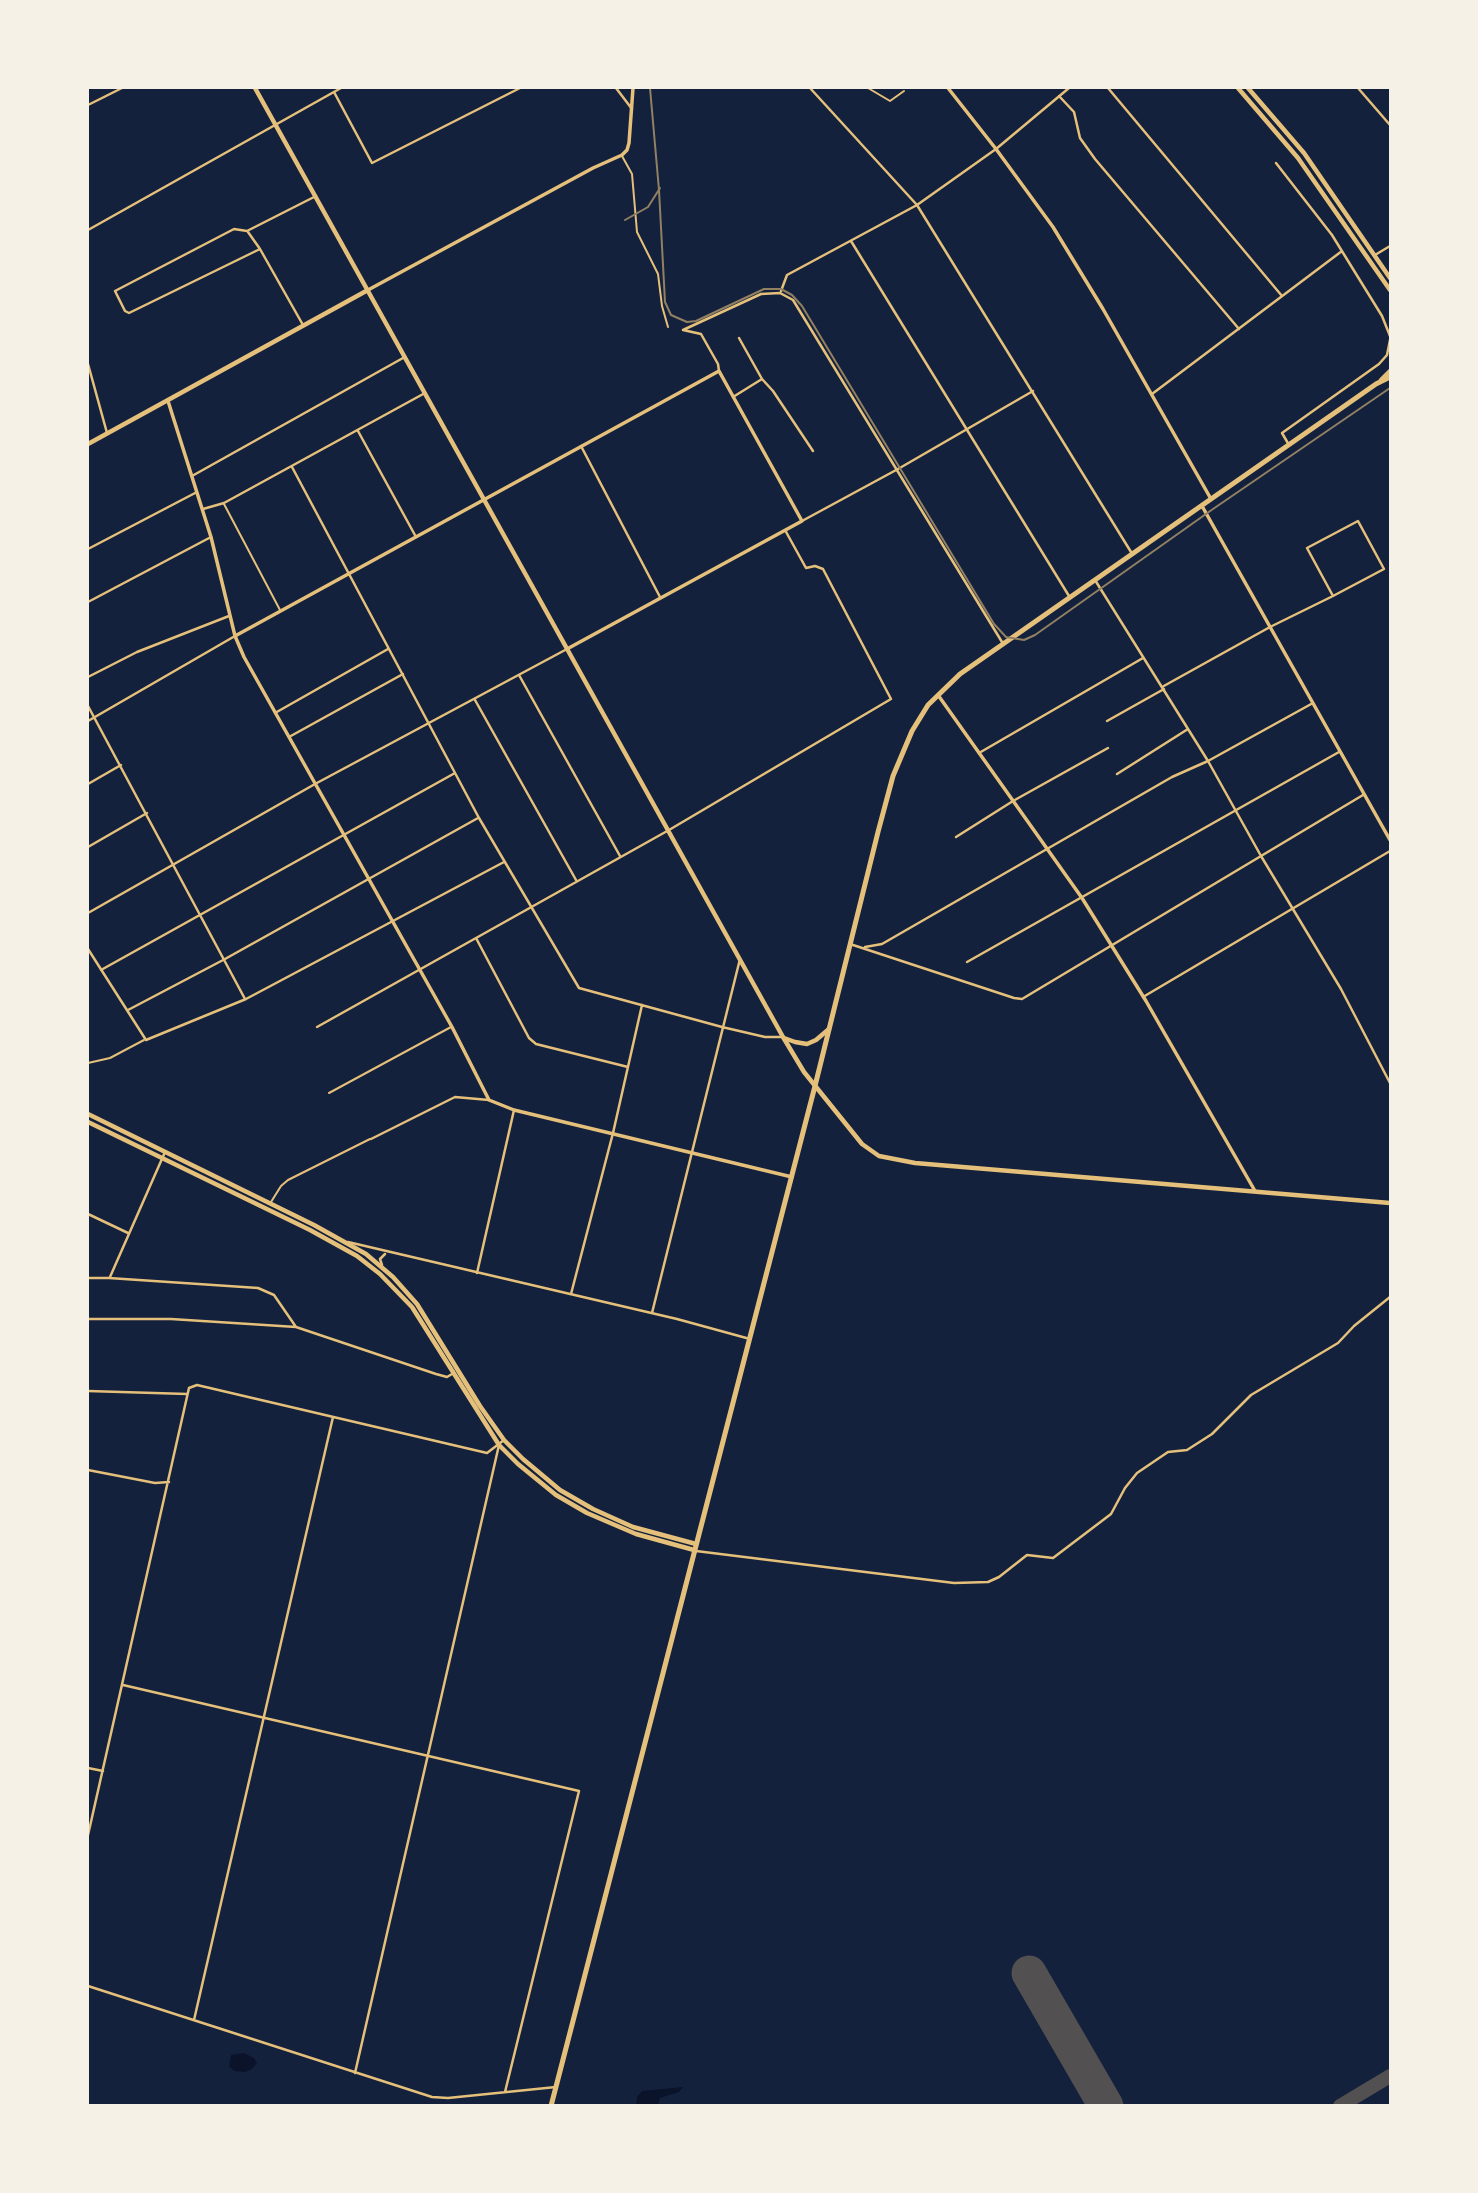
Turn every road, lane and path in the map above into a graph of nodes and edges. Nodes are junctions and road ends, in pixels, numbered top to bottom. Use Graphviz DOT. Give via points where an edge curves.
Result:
graph roads {
  1 [pos="122,88"];
  2 [pos="255,88"];
  3 [pos="339,88"];
  4 [pos="520,88"];
  5 [pos="616,88"];
  6 [pos="633,88"];
  7 [pos="810,88"];
  8 [pos="868,88"];
  9 [pos="948,88"];
  10 [pos="1069,88"];
  11 [pos="1108,88"];
  12 [pos="1238,88"];
  13 [pos="1248,88"];
  14 [pos="1358,88"];
  15 [pos="904,91"];
  16 [pos="334,92"];
  17 [pos="1059,96"];
  18 [pos="88,105"];
  19 [pos="632,109"];
  20 [pos="275,123"];
  21 [pos="1391,125"];
  22 [pos="996,149"];
  23 [pos="622,155"];
  24 [pos="1276,163"];
  25 [pos="316,196"];
  26 [pos="917,205"];
  27 [pos="88,230"];
  28 [pos="247,231"];
  29 [pos="851,241"];
  30 [pos="1391,246"];
  31 [pos="260,249"];
  32 [pos="1342,251"];
  33 [pos="1375,255"];
  34 [pos="1391,278"];
  35 [pos="368,290"];
  36 [pos="1391,290"];
  37 [pos="780,293"];
  38 [pos="1282,296"];
  39 [pos="304,327"];
  40 [pos="668,327"];
  41 [pos="1239,329"];
  42 [pos="739,338"];
  43 [pos="1391,338"];
  44 [pos="405,357"];
  45 [pos="88,364"];
  46 [pos="719,371"];
  47 [pos="1391,375"];
  48 [pos="762,379"];
  49 [pos="1032,391"];
  50 [pos="425,393"];
  51 [pos="1152,394"];
  52 [pos="733,397"];
  53 [pos="168,401"];
  54 [pos="967,429"];
  55 [pos="358,431"];
  56 [pos="107,433"];
  57 [pos="88,444"];
  58 [pos="1289,445"];
  59 [pos="581,446"];
  60 [pos="813,451"];
  61 [pos="292,467"];
  62 [pos="898,469"];
  63 [pos="192,476"];
  64 [pos="197,492"];
  65 [pos="483,499"];
  66 [pos="1211,499"];
  67 [pos="224,503"];
  68 [pos="1202,505"];
  69 [pos="202,509"];
  70 [pos="802,521"];
  71 [pos="785,530"];
  72 [pos="211,537"];
  73 [pos="416,537"];
  74 [pos="88,549"];
  75 [pos="1132,554"];
  76 [pos="350,575"];
  77 [pos="1095,580"];
  78 [pos="1333,596"];
  79 [pos="660,597"];
  80 [pos="1070,598"];
  81 [pos="88,602"];
  82 [pos="281,612"];
  83 [pos="229,616"];
  84 [pos="1270,627"];
  85 [pos="235,636"];
  86 [pos="1003,644"];
  87 [pos="388,649"];
  88 [pos="567,649"];
  89 [pos="1144,658"];
  90 [pos="403,674"];
  91 [pos="518,674"];
  92 [pos="88,677"];
  93 [pos="1163,688"];
  94 [pos="937,694"];
  95 [pos="475,699"];
  96 [pos="1313,703"];
  97 [pos="88,706"];
  98 [pos="275,713"];
  99 [pos="94,717"];
  100 [pos="88,721"];
  101 [pos="1107,721"];
  102 [pos="428,724"];
  103 [pos="1188,729"];
  104 [pos="289,737"];
  105 [pos="1108,748"];
  106 [pos="1341,750"];
  107 [pos="979,753"];
  108 [pos="1208,761"];
  109 [pos="121,765"];
  110 [pos="455,773"];
  111 [pos="1117,774"];
  112 [pos="88,783"];
  113 [pos="315,784"];
  114 [pos="1365,794"];
  115 [pos="1013,801"];
  116 [pos="1236,811"];
  117 [pos="146,813"];
  118 [pos="479,818"];
  119 [pos="669,830"];
  120 [pos="343,834"];
  121 [pos="956,837"];
  122 [pos="1391,840"];
  123 [pos="88,846"];
  124 [pos="1048,850"];
  125 [pos="1391,852"];
  126 [pos="620,856"];
  127 [pos="1261,856"];
  128 [pos="505,861"];
  129 [pos="174,864"];
  130 [pos="369,878"];
  131 [pos="576,880"];
  132 [pos="1082,898"];
  133 [pos="532,905"];
  134 [pos="1292,908"];
  135 [pos="88,913"];
  136 [pos="201,913"];
  137 [pos="393,922"];
  138 [pos="476,938"];
  139 [pos="850,944"];
  140 [pos="1111,944"];
  141 [pos="862,948"];
  142 [pos="88,949"];
  143 [pos="225,959"];
  144 [pos="740,959"];
  145 [pos="967,962"];
  146 [pos="419,969"];
  147 [pos="101,970"];
  148 [pos="1143,997"];
  149 [pos="246,999"];
  150 [pos="642,1005"];
  151 [pos="128,1010"];
  152 [pos="317,1027"];
  153 [pos="452,1027"];
  154 [pos="722,1027"];
  155 [pos="830,1028"];
  156 [pos="783,1037"];
  157 [pos="146,1040"];
  158 [pos="88,1063"];
  159 [pos="628,1067"];
  160 [pos="1391,1083"];
  161 [pos="815,1086"];
  162 [pos="329,1093"];
  163 [pos="489,1100"];
  164 [pos="514,1110"];
  165 [pos="88,1114"];
  166 [pos="88,1122"];
  167 [pos="613,1133"];
  168 [pos="371,1139"];
  169 [pos="693,1151"];
  170 [pos="165,1152"];
  171 [pos="162,1158"];
  172 [pos="792,1177"];
  173 [pos="1255,1191"];
  174 [pos="1391,1203"];
  175 [pos="270,1204"];
  176 [pos="88,1214"];
  177 [pos="128,1233"];
  178 [pos="348,1242"];
  179 [pos="389,1253"];
  180 [pos="382,1266"];
  181 [pos="477,1273"];
  182 [pos="88,1278"];
  183 [pos="109,1278"];
  184 [pos="571,1294"];
  185 [pos="1391,1297"];
  186 [pos="652,1313"];
  187 [pos="88,1319"];
  188 [pos="296,1327"];
  189 [pos="750,1339"];
  190 [pos="454,1374"];
  191 [pos="88,1391"];
  192 [pos="187,1394"];
  193 [pos="333,1417"];
  194 [pos="505,1440"];
  195 [pos="499,1445"];
  196 [pos="88,1470"];
  197 [pos="169,1482"];
  198 [pos="695,1547"];
  199 [pos="123,1685"];
  200 [pos="264,1717"];
  201 [pos="428,1756"];
  202 [pos="88,1768"];
  203 [pos="103,1771"];
  204 [pos="88,1835"];
  205 [pos="88,1986"];
  206 [pos="194,2020"];
  207 [pos="355,2073"];
  208 [pos="556,2087"];
  209 [pos="505,2092"];
  210 [pos="551,2105"];
  1 -- 18 [label="street"];
  2 -- 20 [label="main road"];
  3 -- 16 [label="street"];
  4 -- 16 [label="street" via="372,163"];
  5 -- 19 [label="street"];
  6 -- 19 [label="street"];
  7 -- 26 [label="street"];
  8 -- 15 [label="lane" via="890,101"];
  9 -- 22 [label="street"];
  10 -- 17 [label="street"];
  11 -- 38 [label="street"];
  12 -- 36 [label="main road" via="1298,158"];
  13 -- 33 [label="main road" via="1304,153"];
  14 -- 21 [label="street"];
  16 -- 20 [label="street"];
  17 -- 22 [label="street"];
  17 -- 41 [label="street" via="1074,112 1080,138 1095,159"];
  19 -- 23 [label="street" via="629,143"];
  20 -- 25 [label="main road"];
  20 -- 27 [label="street"];
  22 -- 26 [label="street"];
  22 -- 51 [label="street" via="1053,227"];
  23 -- 35 [label="street"];
  23 -- 40 [label="lane" via="632,170 636,229 657,274"];
  24 -- 32 [label="street"];
  25 -- 28 [label="street"];
  25 -- 35 [label="main road"];
  26 -- 29 [label="street"];
  26 -- 49 [label="street"];
  28 -- 31 [label="street"];
  28 -- 31 [label="street" via="234,229 117,288 115,294 129,313"];
  29 -- 37 [label="street" via="788,275"];
  29 -- 54 [label="street"];
  30 -- 33 [label="street"];
  31 -- 39 [label="street"];
  32 -- 38 [label="street"];
  32 -- 43 [label="street"];
  33 -- 34 [label="main road"];
  35 -- 39 [label="main road"];
  35 -- 44 [label="main road"];
  37 -- 46 [label="street" via="761,294 683,330 701,334"];
  37 -- 62 [label="street" via="799,307"];
  38 -- 41 [label="street"];
  39 -- 53 [label="main road"];
  41 -- 51 [label="street"];
  42 -- 48 [label="street"];
  43 -- 58 [label="street" via="1387,355 1378,366 1282,433"];
  44 -- 50 [label="main road"];
  44 -- 63 [label="street"];
  45 -- 56 [label="street"];
  46 -- 52 [label="street"];
  46 -- 59 [label="street"];
  47 -- 58 [label="highway"];
  48 -- 52 [label="street"];
  48 -- 60 [label="street"];
  49 -- 54 [label="street"];
  49 -- 75 [label="street"];
  50 -- 55 [label="street"];
  50 -- 65 [label="main road"];
  51 -- 66 [label="street"];
  52 -- 70 [label="street"];
  53 -- 56 [label="main road"];
  53 -- 63 [label="street"];
  54 -- 62 [label="street"];
  54 -- 80 [label="street"];
  55 -- 61 [label="street"];
  55 -- 73 [label="street"];
  56 -- 57 [label="main road"];
  58 -- 66 [label="highway"];
  59 -- 65 [label="street"];
  59 -- 79 [label="street"];
  61 -- 67 [label="street"];
  61 -- 76 [label="street"];
  62 -- 70 [label="street"];
  62 -- 86 [label="street"];
  63 -- 64 [label="street"];
  64 -- 69 [label="street"];
  64 -- 74 [label="street"];
  65 -- 73 [label="street"];
  65 -- 88 [label="main road"];
  66 -- 68 [label="highway"];
  67 -- 69 [label="street"];
  67 -- 82 [label="lane"];
  68 -- 75 [label="highway"];
  68 -- 84 [label="street"];
  69 -- 72 [label="street"];
  70 -- 71 [label="street"];
  71 -- 79 [label="street"];
  71 -- 119 [label="street" via="806,568 823,569 891,699"];
  72 -- 81 [label="street"];
  72 -- 83 [label="street"];
  73 -- 76 [label="street"];
  75 -- 77 [label="highway"];
  76 -- 82 [label="street"];
  76 -- 87 [label="street"];
  77 -- 80 [label="highway"];
  77 -- 89 [label="street"];
  78 -- 78 [label="street" via="1384,569 1358,522 1307,548"];
  78 -- 84 [label="street"];
  79 -- 88 [label="street"];
  80 -- 86 [label="highway"];
  82 -- 85 [label="street"];
  83 -- 85 [label="street"];
  83 -- 92 [label="street"];
  84 -- 93 [label="street"];
  84 -- 96 [label="street"];
  85 -- 98 [label="street"];
  85 -- 99 [label="street"];
  86 -- 94 [label="highway"];
  87 -- 90 [label="street"];
  87 -- 98 [label="street"];
  88 -- 91 [label="street"];
  88 -- 119 [label="main road"];
  89 -- 93 [label="street"];
  89 -- 107 [label="street"];
  90 -- 102 [label="street"];
  90 -- 104 [label="street"];
  91 -- 95 [label="street"];
  91 -- 126 [label="street"];
  93 -- 101 [label="street"];
  93 -- 103 [label="street"];
  94 -- 107 [label="street"];
  94 -- 139 [label="highway" via="912,731 893,776"];
  95 -- 102 [label="street"];
  95 -- 131 [label="street"];
  96 -- 106 [label="street"];
  96 -- 108 [label="street"];
  97 -- 99 [label="street"];
  98 -- 104 [label="street"];
  99 -- 100 [label="street"];
  99 -- 109 [label="street"];
  102 -- 110 [label="street"];
  102 -- 113 [label="street"];
  103 -- 108 [label="street"];
  103 -- 111 [label="street"];
  104 -- 113 [label="street"];
  105 -- 115 [label="street"];
  106 -- 114 [label="street"];
  106 -- 116 [label="street"];
  107 -- 115 [label="street"];
  108 -- 116 [label="street"];
  108 -- 124 [label="street" via="1172,777"];
  109 -- 112 [label="street"];
  109 -- 117 [label="street"];
  110 -- 118 [label="street"];
  110 -- 120 [label="street"];
  113 -- 120 [label="street"];
  113 -- 129 [label="street"];
  114 -- 122 [label="street"];
  114 -- 127 [label="street"];
  115 -- 121 [label="street"];
  115 -- 124 [label="street"];
  116 -- 127 [label="street"];
  116 -- 132 [label="street"];
  117 -- 123 [label="street"];
  117 -- 129 [label="street"];
  118 -- 128 [label="street"];
  118 -- 130 [label="street"];
  119 -- 126 [label="street"];
  119 -- 144 [label="main road"];
  120 -- 130 [label="street"];
  120 -- 136 [label="street"];
  124 -- 132 [label="street"];
  124 -- 141 [label="street" via="882,944"];
  125 -- 134 [label="street"];
  126 -- 131 [label="street"];
  127 -- 134 [label="street"];
  127 -- 140 [label="street"];
  128 -- 133 [label="street"];
  128 -- 137 [label="street"];
  129 -- 135 [label="street"];
  129 -- 136 [label="street"];
  130 -- 137 [label="street"];
  130 -- 143 [label="street"];
  131 -- 133 [label="street"];
  132 -- 140 [label="street"];
  132 -- 145 [label="street"];
  133 -- 138 [label="street"];
  133 -- 150 [label="street" via="579,988"];
  134 -- 148 [label="street"];
  134 -- 160 [label="street"];
  136 -- 143 [label="street"];
  136 -- 147 [label="street"];
  137 -- 146 [label="street"];
  137 -- 149 [label="street"];
  138 -- 146 [label="street"];
  138 -- 159 [label="street" via="536,1044"];
  139 -- 141 [label="street"];
  139 -- 155 [label="highway"];
  140 -- 141 [label="street" via="1022,999"];
  140 -- 148 [label="street"];
  142 -- 147 [label="street"];
  143 -- 149 [label="street"];
  143 -- 151 [label="street"];
  144 -- 154 [label="street"];
  144 -- 156 [label="main road"];
  146 -- 152 [label="street"];
  146 -- 153 [label="street"];
  147 -- 151 [label="street"];
  148 -- 173 [label="street"];
  149 -- 157 [label="street"];
  150 -- 154 [label="street"];
  150 -- 159 [label="street"];
  151 -- 157 [label="street"];
  153 -- 162 [label="lane"];
  153 -- 163 [label="street"];
  154 -- 156 [label="street"];
  154 -- 169 [label="street"];
  155 -- 156 [label="main road" via="811,1043"];
  155 -- 161 [label="highway"];
  156 -- 161 [label="main road"];
  157 -- 158 [label="lane"];
  159 -- 167 [label="street"];
  161 -- 172 [label="highway"];
  161 -- 173 [label="main road" via="862,1144 888,1159"];
  163 -- 164 [label="street"];
  163 -- 168 [label="street" via="455,1097"];
  164 -- 167 [label="street"];
  164 -- 181 [label="street"];
  165 -- 170 [label="main road"];
  166 -- 171 [label="main road"];
  167 -- 169 [label="street"];
  167 -- 184 [label="street"];
  168 -- 175 [label="lane" via="288,1180"];
  169 -- 172 [label="street"];
  169 -- 186 [label="street"];
  170 -- 171 [label="street"];
  170 -- 175 [label="main road"];
  171 -- 177 [label="street"];
  171 -- 190 [label="main road" via="363,1261 412,1307"];
  172 -- 189 [label="highway"];
  173 -- 174 [label="main road"];
  175 -- 178 [label="main road"];
  176 -- 177 [label="street"];
  177 -- 183 [label="street"];
  178 -- 179 [label="street"];
  178 -- 180 [label="main road"];
  179 -- 180 [label="street" via="382,1256"];
  179 -- 181 [label="street"];
  180 -- 194 [label="main road" via="417,1304"];
  181 -- 184 [label="street"];
  182 -- 183 [label="street"];
  183 -- 188 [label="street" via="258,1288 274,1295"];
  184 -- 186 [label="street"];
  185 -- 198 [label="street" via="1338,1343 1251,1395 1212,1434 1187,1450 1168,1452 1137,1473 1111,1514 1054,1558 1027,1555 988,1582 954,1583"];
  186 -- 189 [label="street"];
  187 -- 188 [label="street"];
  188 -- 190 [label="street" via="436,1374"];
  189 -- 198 [label="highway"];
  190 -- 195 [label="main road"];
  191 -- 192 [label="street"];
  192 -- 193 [label="street" via="197,1385"];
  192 -- 197 [label="street"];
  193 -- 195 [label="street" via="487,1453"];
  193 -- 200 [label="street"];
  194 -- 195 [label="street"];
  194 -- 198 [label="main road" via="546,1479 593,1509"];
  195 -- 198 [label="main road" via="549,1489 587,1513 636,1534"];
  195 -- 201 [label="street"];
  196 -- 197 [label="street"];
  197 -- 199 [label="street"];
  198 -- 208 [label="highway"];
  199 -- 200 [label="street"];
  199 -- 203 [label="street"];
  200 -- 201 [label="street"];
  200 -- 206 [label="street"];
  201 -- 207 [label="street"];
  201 -- 209 [label="street" via="579,1791"];
  202 -- 203 [label="street"];
  203 -- 204 [label="street"];
  205 -- 206 [label="street"];
  206 -- 207 [label="street"];
  207 -- 209 [label="street" via="440,2098"];
  208 -- 209 [label="street"];
  208 -- 210 [label="highway"];
}
